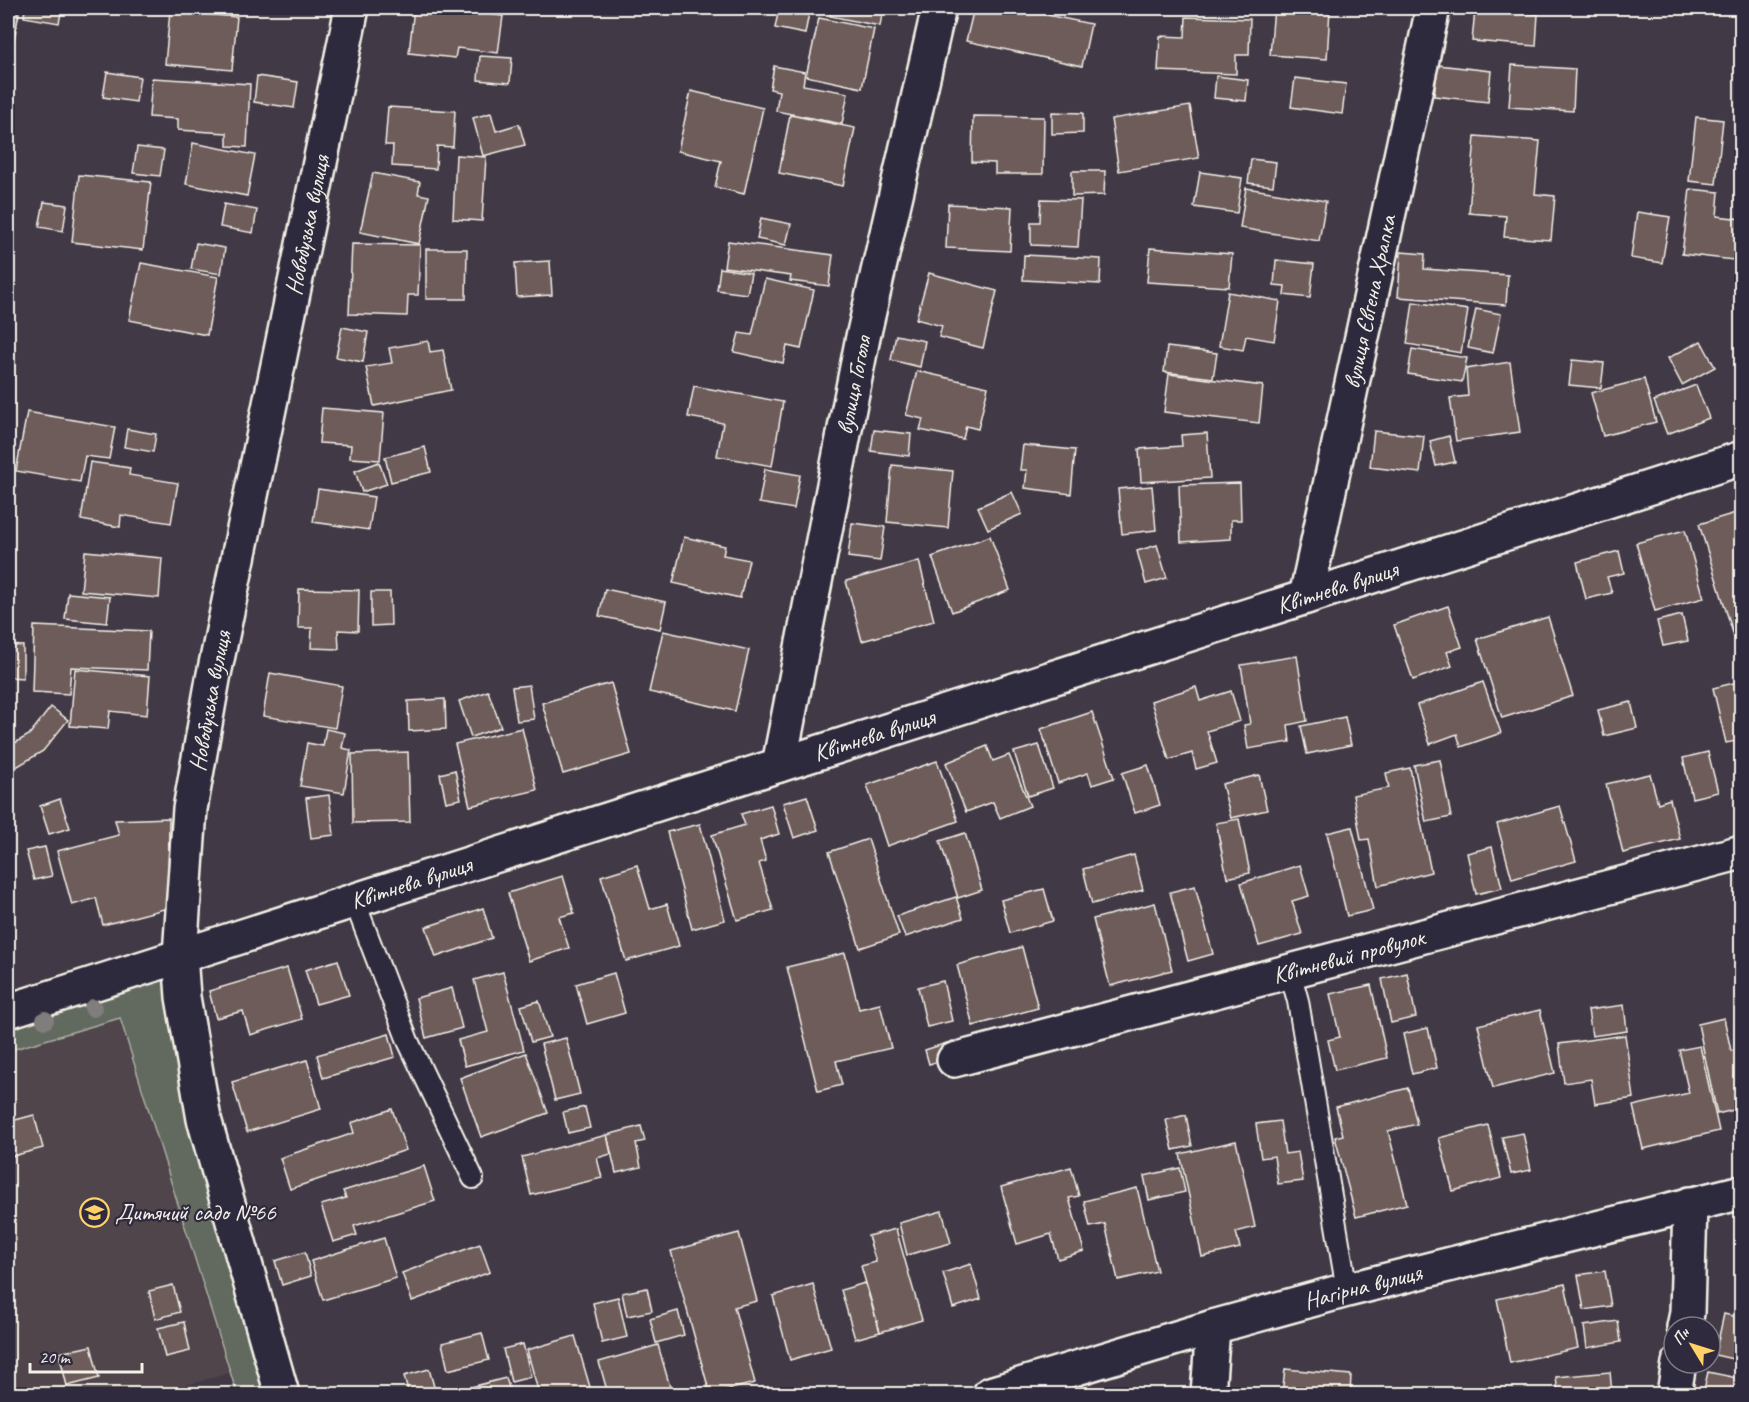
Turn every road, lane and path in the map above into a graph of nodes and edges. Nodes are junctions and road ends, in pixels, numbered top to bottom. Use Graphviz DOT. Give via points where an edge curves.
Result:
graph roads {
  1 [pos="352,8"];
  2 [pos="939,8"];
  3 [pos="1433,8"];
  4 [pos="1742,458"];
  5 [pos="1306,597"];
  6 [pos="778,765"];
  7 [pos="1742,852"];
  8 [pos="354,900"];
  9 [pos="180,955"];
  10 [pos="1290,972"];
  11 [pos="8,1011"];
  12 [pos="954,1059"];
  13 [pos="473,1178"];
  14 [pos="1742,1191"];
  15 [pos="1690,1204"];
  16 [pos="1347,1290"];
  17 [pos="1687,1315"];
  18 [pos="1213,1327"];
  19 [pos="1677,1375"];
  20 [pos="282,1395"];
  21 [pos="990,1395"];
  22 [pos="1208,1395"];
  23 [pos="1674,1395"];
  1 -- 9 [label="street, Новобузька вулиця" via="213,679 190,809"];
  2 -- 6 [label="street, вулиця Гоголя" via="863,337"];
  3 -- 5 [label="street, вулиця Євгена Храпка"];
  4 -- 5 [label="street, Квітнева вулиця"];
  5 -- 6 [label="street, Квітнева вулиця"];
  6 -- 8 [label="street, Квітнева вулиця"];
  7 -- 10 [label="street, Квітневий провулок"];
  8 -- 9 [label="street, Квітнева вулиця"];
  8 -- 13 [label="lane" via="408,1041"];
  9 -- 11 [label="street, Квітнева вулиця"];
  9 -- 20 [label="street, Новобузька вулиця" via="183,997 204,1119"];
  10 -- 12 [label="street, Квітневий провулок"];
  10 -- 16 [label="lane"];
  14 -- 15 [label="street, Нагірна вулиця"];
  15 -- 16 [label="street, Нагірна вулиця"];
  15 -- 17 [label="street"];
  16 -- 18 [label="street, Нагірна вулиця"];
  18 -- 21 [label="street, Нагірна вулиця"];
  18 -- 22 [label="street"];
  19 -- 23 [label="street"];
}
